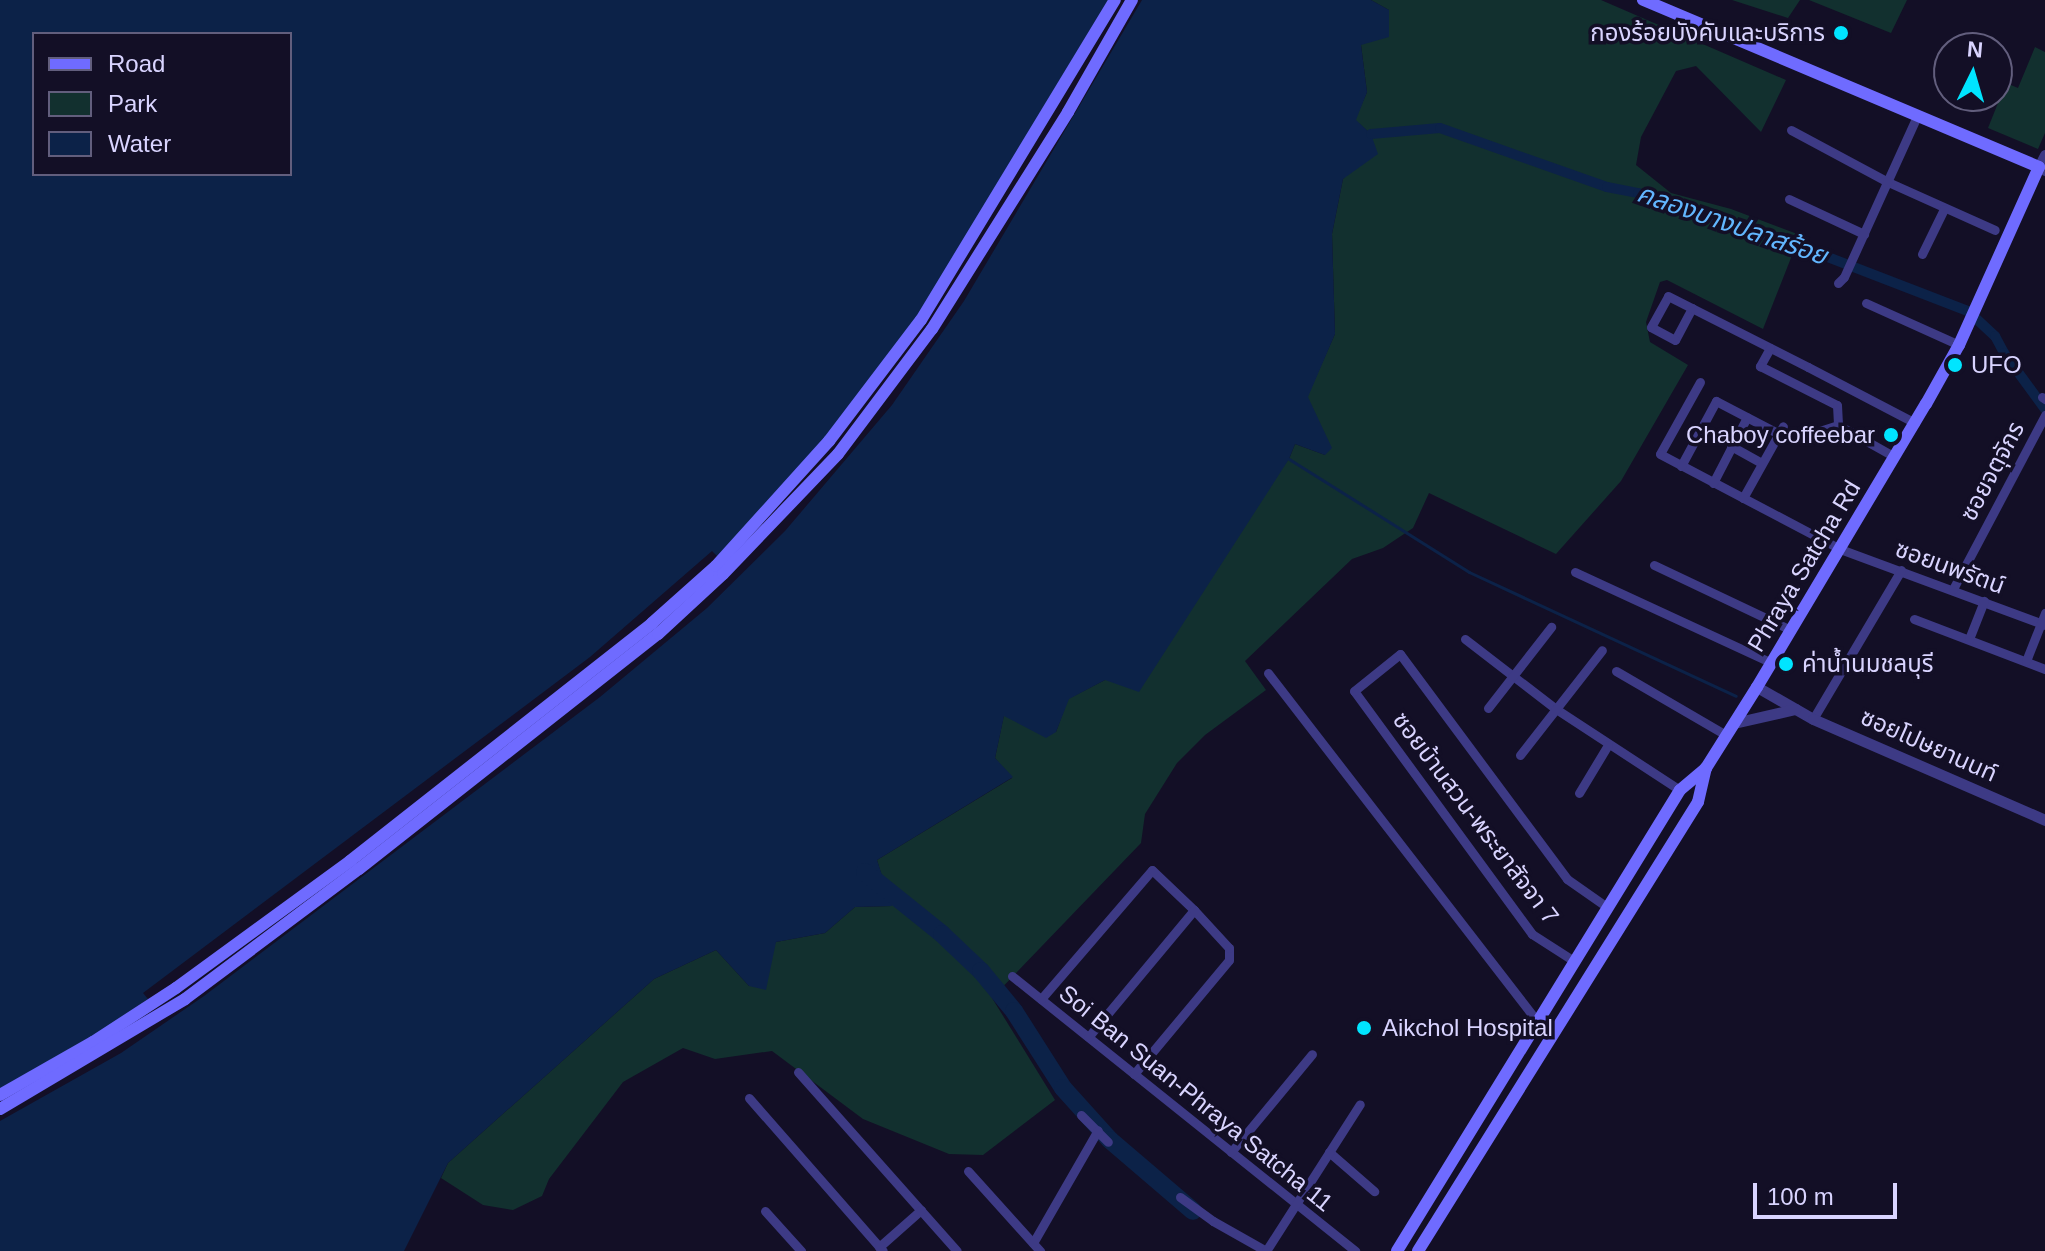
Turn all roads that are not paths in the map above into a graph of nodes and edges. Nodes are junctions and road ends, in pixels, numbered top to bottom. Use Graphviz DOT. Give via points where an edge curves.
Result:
graph roads {
  1 [pos="1115,0"];
  2 [pos="1132,0"];
  3 [pos="1643,0"];
  4 [pos="1917,116"];
  5 [pos="1791,130"];
  6 [pos="2043,164"];
  7 [pos="1888,182"];
  8 [pos="1789,199"];
  9 [pos="1944,209"];
  10 [pos="1995,230"];
  11 [pos="1864,234"];
  12 [pos="1922,254"];
  13 [pos="1841,280"];
  14 [pos="1866,303"];
  15 [pos="1692,308"];
  16 [pos="1959,345"];
  17 [pos="1770,348"];
  18 [pos="1700,382"];
  19 [pos="1747,417"];
  20 [pos="2043,418"];
  21 [pos="1915,423"];
  22 [pos="1838,425"];
  23 [pos="1817,432"];
  24 [pos="1731,446"];
  25 [pos="1895,457"];
  26 [pos="1762,463"];
  27 [pos="1681,466"];
  28 [pos="1713,483"];
  29 [pos="1743,498"];
  30 [pos="1840,549"];
  31 [pos="1654,565"];
  32 [pos="1901,570"];
  33 [pos="1575,572"];
  34 [pos="1953,589"];
  35 [pos="1984,601"];
  36 [pos="1914,619"];
  37 [pos="2044,620"];
  38 [pos="1551,627"];
  39 [pos="1791,630"];
  40 [pos="1465,639"];
  41 [pos="1969,639"];
  42 [pos="1602,650"];
  43 [pos="2026,661"];
  44 [pos="1772,663"];
  45 [pos="2045,669"];
  46 [pos="1616,671"];
  47 [pos="1268,673"];
  48 [pos="1513,676"];
  49 [pos="1757,687"];
  50 [pos="1488,708"];
  51 [pos="1556,709"];
  52 [pos="1795,709"];
  53 [pos="1813,719"];
  54 [pos="1734,723"];
  55 [pos="1726,735"];
  56 [pos="1608,745"];
  57 [pos="1520,755"];
  58 [pos="1706,768"];
  59 [pos="1680,790"];
  60 [pos="1579,793"];
  61 [pos="1698,802"];
  62 [pos="2045,820"];
  63 [pos="1607,907"];
  64 [pos="1194,910"];
  65 [pos="1574,961"];
  66 [pos="1012,976"];
  67 [pos="1041,999"];
  68 [pos="1537,1021"];
  69 [pos="1088,1037"];
  70 [pos="1551,1037"];
  71 [pos="1312,1054"];
  72 [pos="798,1072"];
  73 [pos="1134,1074"];
  74 [pos="0,1095"];
  75 [pos="749,1098"];
  76 [pos="1360,1104"];
  77 [pos="0,1109"];
  78 [pos="1081,1115"];
  79 [pos="1098,1130"];
  80 [pos="1466,1138"];
  81 [pos="1108,1142"];
  82 [pos="1480,1151"];
  83 [pos="1231,1152"];
  84 [pos="1329,1152"];
  85 [pos="968,1171"];
  86 [pos="1374,1191"];
  87 [pos="1180,1197"];
  88 [pos="1297,1204"];
  89 [pos="921,1210"];
  90 [pos="765,1211"];
  91 [pos="1036,1247"];
  92 [pos="881,1249"];
  93 [pos="801,1251"];
  94 [pos="957,1251"];
  95 [pos="1355,1251"];
  96 [pos="1397,1251"];
  97 [pos="1418,1251"];
  1 -- 74 [label="main road" via="921,320 829,441 716,566 652,623 325,879 176,988"];
  2 -- 77 [label="main road" via="932,329 838,454 723,574 658,634 185,999"];
  3 -- 4 [label="main road"];
  4 -- 6 [label="main road"];
  4 -- 7 [label="street"];
  5 -- 7 [label="street"];
  6 -- 16 [label="main road, Phraya Satcha Rd"];
  7 -- 9 [label="street"];
  7 -- 11 [label="street"];
  8 -- 11 [label="street"];
  9 -- 10 [label="street"];
  9 -- 12 [label="street"];
  11 -- 13 [label="street"];
  14 -- 16 [label="street"];
  15 -- 15 [label="street" via="1675,340 1651,327 1668,296"];
  15 -- 17 [label="street"];
  16 -- 21 [label="main road, Phraya Satcha Rd"];
  17 -- 21 [label="street"];
  17 -- 22 [label="street" via="1760,366 1837,405"];
  18 -- 27 [label="street" via="1660,454"];
  19 -- 24 [label="street"];
  19 -- 26 [label="street" via="1781,430"];
  19 -- 27 [label="street" via="1716,401"];
  20 -- 34 [label="street, ซอยจตุจักร"];
  21 -- 25 [label="main road, Phraya Satcha Rd"];
  22 -- 23 [label="street"];
  22 -- 25 [label="street"];
  24 -- 26 [label="street"];
  24 -- 28 [label="street"];
  25 -- 30 [label="main road, Phraya Satcha Rd"];
  26 -- 29 [label="street"];
  27 -- 28 [label="street, ซอยนพรัตน์"];
  28 -- 29 [label="street, ซอยนพรัตน์"];
  29 -- 30 [label="street, ซอยนพรัตน์"];
  30 -- 32 [label="street, ซอยนพรัตน์"];
  30 -- 39 [label="main road, Phraya Satcha Rd"];
  31 -- 39 [label="street"];
  32 -- 34 [label="street, ซอยนพรัตน์"];
  32 -- 53 [label="street"];
  33 -- 44 [label="street"];
  34 -- 35 [label="street, ซอยนพรัตน์"];
  35 -- 37 [label="street, ซอยนพรัตน์"];
  35 -- 41 [label="street"];
  36 -- 41 [label="street"];
  37 -- 43 [label="street"];
  38 -- 48 [label="street"];
  39 -- 44 [label="main road, Phraya Satcha Rd"];
  40 -- 48 [label="street"];
  41 -- 43 [label="street"];
  42 -- 51 [label="street"];
  43 -- 45 [label="street"];
  44 -- 49 [label="main road, Phraya Satcha Rd"];
  46 -- 55 [label="street"];
  47 -- 68 [label="street"];
  48 -- 50 [label="street"];
  48 -- 51 [label="street"];
  49 -- 52 [label="street, ซอยโปษยานนท์"];
  49 -- 54 [label="main road, Phraya Satcha Rd"];
  51 -- 56 [label="street"];
  51 -- 57 [label="street"];
  52 -- 53 [label="street, ซอยโปษยานนท์"];
  52 -- 54 [label="street"];
  53 -- 62 [label="street, ซอยโปษยานนท์"];
  54 -- 55 [label="main road, Phraya Satcha Rd"];
  55 -- 58 [label="main road, Phraya Satcha Rd"];
  56 -- 59 [label="street"];
  56 -- 60 [label="street"];
  58 -- 59 [label="main road, Phraya Satcha Rd"];
  58 -- 61 [label="main road, Phraya Satcha Rd"];
  59 -- 61 [label="main road"];
  59 -- 63 [label="main road, Phraya Satcha Rd"];
  61 -- 70 [label="main road, Phraya Satcha Rd"];
  63 -- 65 [label="main road, Phraya Satcha Rd"];
  63 -- 65 [label="street, ซอยบ้านสวน-พระยาสัจจา 7" via="1567,879 1400,654 1354,691 1532,934"];
  64 -- 67 [label="street" via="1152,870"];
  64 -- 69 [label="street"];
  64 -- 73 [label="street" via="1229,948 1229,960"];
  65 -- 68 [label="main road, Phraya Satcha Rd"];
  66 -- 67 [label="street, Soi Ban Suan-Phraya Satcha 11"];
  67 -- 69 [label="street, Soi Ban Suan-Phraya Satcha 11"];
  68 -- 70 [label="main road"];
  68 -- 80 [label="main road, Phraya Satcha Rd"];
  69 -- 73 [label="street, Soi Ban Suan-Phraya Satcha 11"];
  70 -- 82 [label="main road, Phraya Satcha Rd"];
  71 -- 83 [label="street"];
  72 -- 89 [label="street"];
  73 -- 83 [label="street, Soi Ban Suan-Phraya Satcha 11"];
  75 -- 92 [label="street"];
  76 -- 84 [label="street"];
  78 -- 79 [label="street"];
  79 -- 81 [label="street"];
  79 -- 91 [label="street"];
  80 -- 82 [label="main road"];
  80 -- 96 [label="main road, Phraya Satcha Rd"];
  82 -- 97 [label="main road, Phraya Satcha Rd"];
  83 -- 88 [label="street, Soi Ban Suan-Phraya Satcha 11"];
  84 -- 86 [label="street"];
  84 -- 88 [label="street"];
  85 -- 91 [label="street"];
  87 -- 88 [label="street" via="1266,1251"];
  88 -- 95 [label="street, Soi Ban Suan-Phraya Satcha 11"];
  89 -- 92 [label="street"];
  89 -- 94 [label="street"];
  90 -- 93 [label="street"];
}
